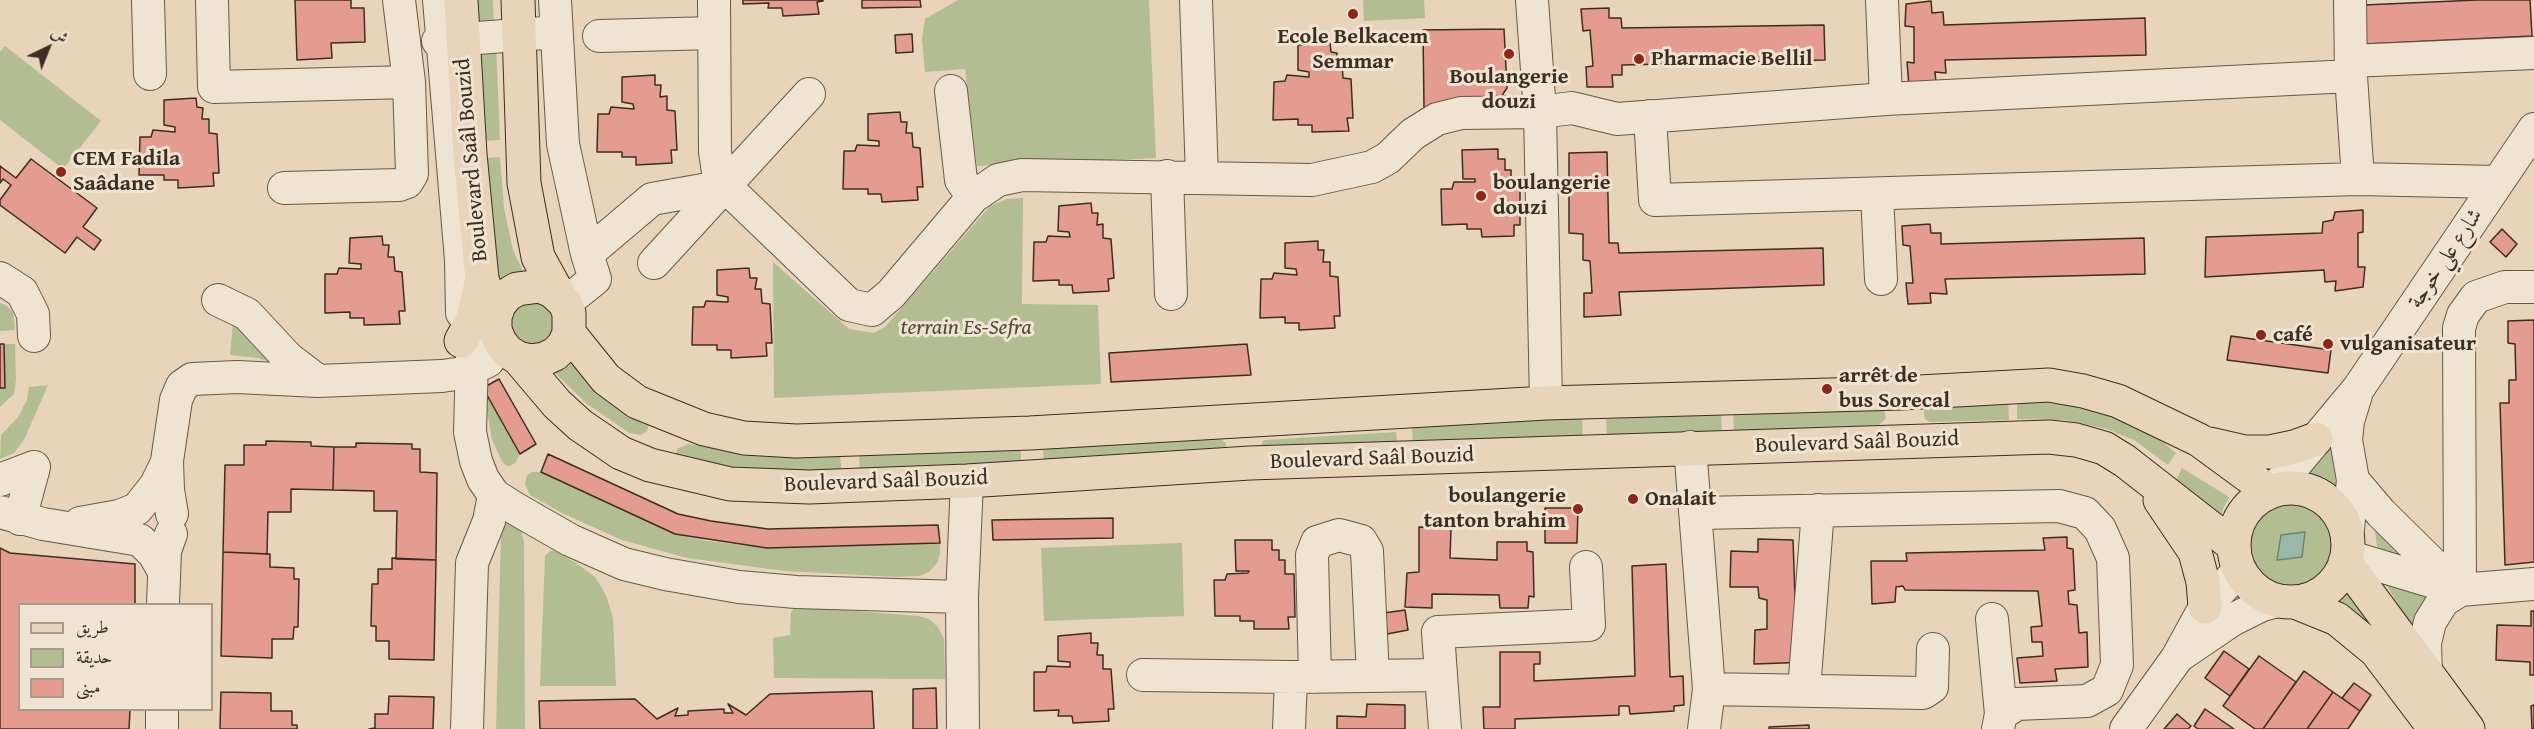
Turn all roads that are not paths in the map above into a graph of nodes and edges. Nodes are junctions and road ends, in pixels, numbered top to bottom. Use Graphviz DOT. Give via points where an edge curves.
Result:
graph roads {
  1 [pos="148,0"];
  2 [pos="212,0"];
  3 [pos="399,0"];
  4 [pos="439,0"];
  5 [pos="461,0"];
  6 [pos="518,0"];
  7 [pos="555,0"];
  8 [pos="714,0"];
  9 [pos="1196,0"];
  10 [pos="1532,0"];
  11 [pos="1882,0"];
  12 [pos="2350,0"];
  13 [pos="519,33"];
  14 [pos="557,33"];
  15 [pos="714,33"];
  16 [pos="599,36"];
  17 [pos="453,40"];
  18 [pos="405,44"];
  19 [pos="2534,53"];
  20 [pos="2351,69"];
  21 [pos="150,74"];
  22 [pos="409,82"];
  23 [pos="951,91"];
  24 [pos="809,94"];
  25 [pos="1886,99"];
  26 [pos="1540,112"];
  27 [pos="1650,116"];
  28 [pos="2534,129"];
  29 [pos="1167,176"];
  30 [pos="1202,178"];
  31 [pos="2358,179"];
  32 [pos="2497,182"];
  33 [pos="725,186"];
  34 [pos="284,188"];
  35 [pos="1877,194"];
  36 [pos="973,197"];
  37 [pos="587,254"];
  38 [pos="654,263"];
  39 [pos="0,278"];
  40 [pos="1881,279"];
  41 [pos="2534,287"];
  42 [pos="1171,294"];
  43 [pos="218,300"];
  44 [pos="565,312"];
  45 [pos="34,336"];
  46 [pos="470,345"];
  47 [pos="513,355"];
  48 [pos="318,381"];
  49 [pos="2358,389"];
  50 [pos="1901,393"];
  51 [pos="1546,403"];
  52 [pos="671,417"];
  53 [pos="1246,420"];
  54 [pos="2316,439"];
  55 [pos="2199,440"];
  56 [pos="1902,442"];
  57 [pos="1690,447"];
  58 [pos="2125,460"];
  59 [pos="167,461"];
  60 [pos="1250,463"];
  61 [pos="650,465"];
  62 [pos="0,480"];
  63 [pos="2353,480"];
  64 [pos="967,481"];
  65 [pos="2271,491"];
  66 [pos="494,495"];
  67 [pos="137,509"];
  68 [pos="1818,510"];
  69 [pos="1696,513"];
  70 [pos="10,515"];
  71 [pos="171,524"];
  72 [pos="57,526"];
  73 [pos="140,540"];
  74 [pos="2346,552"];
  75 [pos="2236,558"];
  76 [pos="1586,567"];
  77 [pos="163,570"];
  78 [pos="2534,584"];
  79 [pos="2460,590"];
  80 [pos="962,597"];
  81 [pos="2286,601"];
  82 [pos="163,603"];
  83 [pos="2205,607"];
  84 [pos="1992,619"];
  85 [pos="1933,649"];
  86 [pos="2177,658"];
  87 [pos="2426,674"];
  88 [pos="1143,675"];
  89 [pos="1441,675"];
  90 [pos="1373,676"];
  91 [pos="1303,677"];
  92 [pos="1709,689"];
  93 [pos="1804,690"];
  94 [pos="162,711"];
  95 [pos="1999,722"];
  96 [pos="162,729"];
  97 [pos="467,729"];
  98 [pos="963,729"];
  99 [pos="1289,729"];
  100 [pos="1445,729"];
  101 [pos="1704,729"];
  102 [pos="2126,729"];
  103 [pos="2435,729"];
  104 [pos="2468,729"];
  1 -- 21 [label="street"];
  2 -- 22 [label="street" via="214,87"];
  3 -- 18 [label="street"];
  4 -- 17 [label="street"];
  5 -- 17 [label="main road, Boulevard Saâl Bouzid"];
  6 -- 13 [label="main road, Boulevard Saâl Bouzid"];
  7 -- 14 [label="street"];
  8 -- 15 [label="street"];
  9 -- 30 [label="street"];
  10 -- 26 [label="street"];
  11 -- 25 [label="street"];
  12 -- 20 [label="street"];
  13 -- 14 [label="street"];
  13 -- 17 [label="street"];
  13 -- 44 [label="main road, Boulevard Saâl Bouzid" via="524,183 538,257"];
  14 -- 37 [label="street" via="563,144"];
  15 -- 16 [label="street"];
  15 -- 33 [label="street" via="715,152"];
  17 -- 18 [label="street"];
  17 -- 46 [label="street" via="461,260"];
  17 -- 46 [label="main road, Boulevard Saâl Bouzid" via="470,154 482,279"];
  18 -- 22 [label="street"];
  19 -- 20 [label="street"];
  20 -- 25 [label="street"];
  20 -- 31 [label="street"];
  22 -- 34 [label="street" via="412,174 407,182"];
  23 -- 36 [label="street" via="961,180"];
  24 -- 33 [label="street"];
  25 -- 27 [label="street"];
  26 -- 27 [label="street" via="1572,108 1617,119"];
  26 -- 30 [label="street" via="1461,113 1437,119 1372,167 1312,180"];
  26 -- 51 [label="street"];
  27 -- 35 [label="street" via="1656,200"];
  28 -- 32 [label="street, شارع علي خوجة"];
  29 -- 30 [label="street"];
  29 -- 36 [label="street" via="1022,175 998,180"];
  29 -- 42 [label="street"];
  31 -- 32 [label="street"];
  31 -- 35 [label="street"];
  32 -- 49 [label="street, شارع علي خوجة"];
  33 -- 36 [label="street" via="849,305 872,310 891,294"];
  33 -- 37 [label="street" via="652,199"];
  33 -- 38 [label="street"];
  35 -- 40 [label="street"];
  37 -- 44 [label="street" via="595,279"];
  39 -- 45 [label="street" via="22,292 33,314"];
  41 -- 79 [label="street" via="2505,287 2476,297 2459,328"];
  43 -- 48 [label="street" via="247,314 288,358"];
  44 -- 46 [label="main road, Boulevard Saâl Bouzid" via="540,286 517,289 499,305"];
  44 -- 47 [label="main road" via="564,345 555,354 531,361"];
  44 -- 52 [label="main road, Boulevard Saâl Bouzid" via="606,379 637,402"];
  46 -- 47 [label="main road, Boulevard Saâl Bouzid" via="495,330"];
  46 -- 48 [label="street" via="385,378"];
  46 -- 66 [label="street" via="470,432 476,461"];
  47 -- 61 [label="main road, Boulevard Saâl Bouzid" via="580,425 621,453"];
  48 -- 59 [label="street" via="192,379 182,386 176,400"];
  49 -- 54 [label="street"];
  49 -- 63 [label="street" via="2346,440"];
  50 -- 51 [label="main road, Boulevard Saâl Bouzid"];
  50 -- 55 [label="main road, Boulevard Saâl Bouzid" via="2049,386 2083,391 2118,402"];
  50 -- 56 [label="main road"];
  51 -- 53 [label="main road, Boulevard Saâl Bouzid"];
  52 -- 53 [label="main road, Boulevard Saâl Bouzid" via="744,438 796,441"];
  52 -- 61 [label="main road"];
  53 -- 60 [label="main road"];
  54 -- 55 [label="main road" via="2262,452 2222,448"];
  54 -- 65 [label="street"];
  55 -- 65 [label="main road, Boulevard Saâl Bouzid"];
  56 -- 57 [label="main road, Boulevard Saâl Bouzid"];
  56 -- 58 [label="main road, Boulevard Saâl Bouzid" via="2049,437 2104,448"];
  57 -- 60 [label="main road, Boulevard Saâl Bouzid"];
  57 -- 69 [label="street"];
  58 -- 75 [label="main road, Boulevard Saâl Bouzid"];
  58 -- 83 [label="main road" via="2164,504 2195,552"];
  59 -- 67 [label="street" via="156,485"];
  59 -- 71 [label="street"];
  60 -- 64 [label="main road, Boulevard Saâl Bouzid"];
  61 -- 64 [label="main road, Boulevard Saâl Bouzid" via="730,484 809,488"];
  62 -- 70 [label="street" via="34,467"];
  63 -- 74 [label="street"];
  63 -- 79 [label="street" via="2380,513"];
  64 -- 80 [label="street"];
  65 -- 74 [label="main road" via="2306,490 2321,497 2342,522"];
  65 -- 75 [label="main road" via="2243,513 2234,534"];
  66 -- 80 [label="street" via="570,540 624,564 664,574 796,592"];
  66 -- 97 [label="street" via="489,521 472,563"];
  67 -- 71 [label="street" via="143,504 163,504"];
  67 -- 72 [label="street" via="120,516"];
  67 -- 73 [label="street" via="132,529"];
  68 -- 69 [label="street"];
  68 -- 93 [label="street"];
  68 -- 95 [label="street" via="2059,506 2085,513 2100,529 2114,558 2117,665 2107,690 2087,701 2017,704"];
  69 -- 92 [label="street"];
  70 -- 72 [label="street"];
  71 -- 73 [label="street" via="161,543"];
  71 -- 77 [label="street"];
  72 -- 73 [label="street"];
  73 -- 77 [label="street"];
  74 -- 79 [label="street"];
  74 -- 81 [label="main road" via="2340,574 2321,594"];
  74 -- 87 [label="main road"];
  75 -- 81 [label="main road" via="2248,584 2261,594"];
  75 -- 83 [label="street"];
  76 -- 89 [label="street" via="1589,625 1438,632"];
  77 -- 82 [label="street"];
  78 -- 79 [label="street"];
  79 -- 87 [label="street" via="2443,601 2430,622 2425,643"];
  80 -- 98 [label="street"];
  81 -- 86 [label="street" via="2262,605 2232,620"];
  81 -- 103 [label="main road" via="2337,619 2369,645"];
  83 -- 86 [label="street"];
  84 -- 95 [label="street"];
  85 -- 93 [label="street" via="1932,687 1923,693"];
  86 -- 102 [label="street"];
  87 -- 104 [label="main road"];
  88 -- 91 [label="street"];
  89 -- 90 [label="street"];
  89 -- 100 [label="street"];
  90 -- 91 [label="street"];
  90 -- 91 [label="street" via="1367,551 1360,541 1339,535 1317,543 1312,555"];
  91 -- 99 [label="street"];
  92 -- 93 [label="street"];
  92 -- 101 [label="street"];
  94 -- 96 [label="street"];
}
